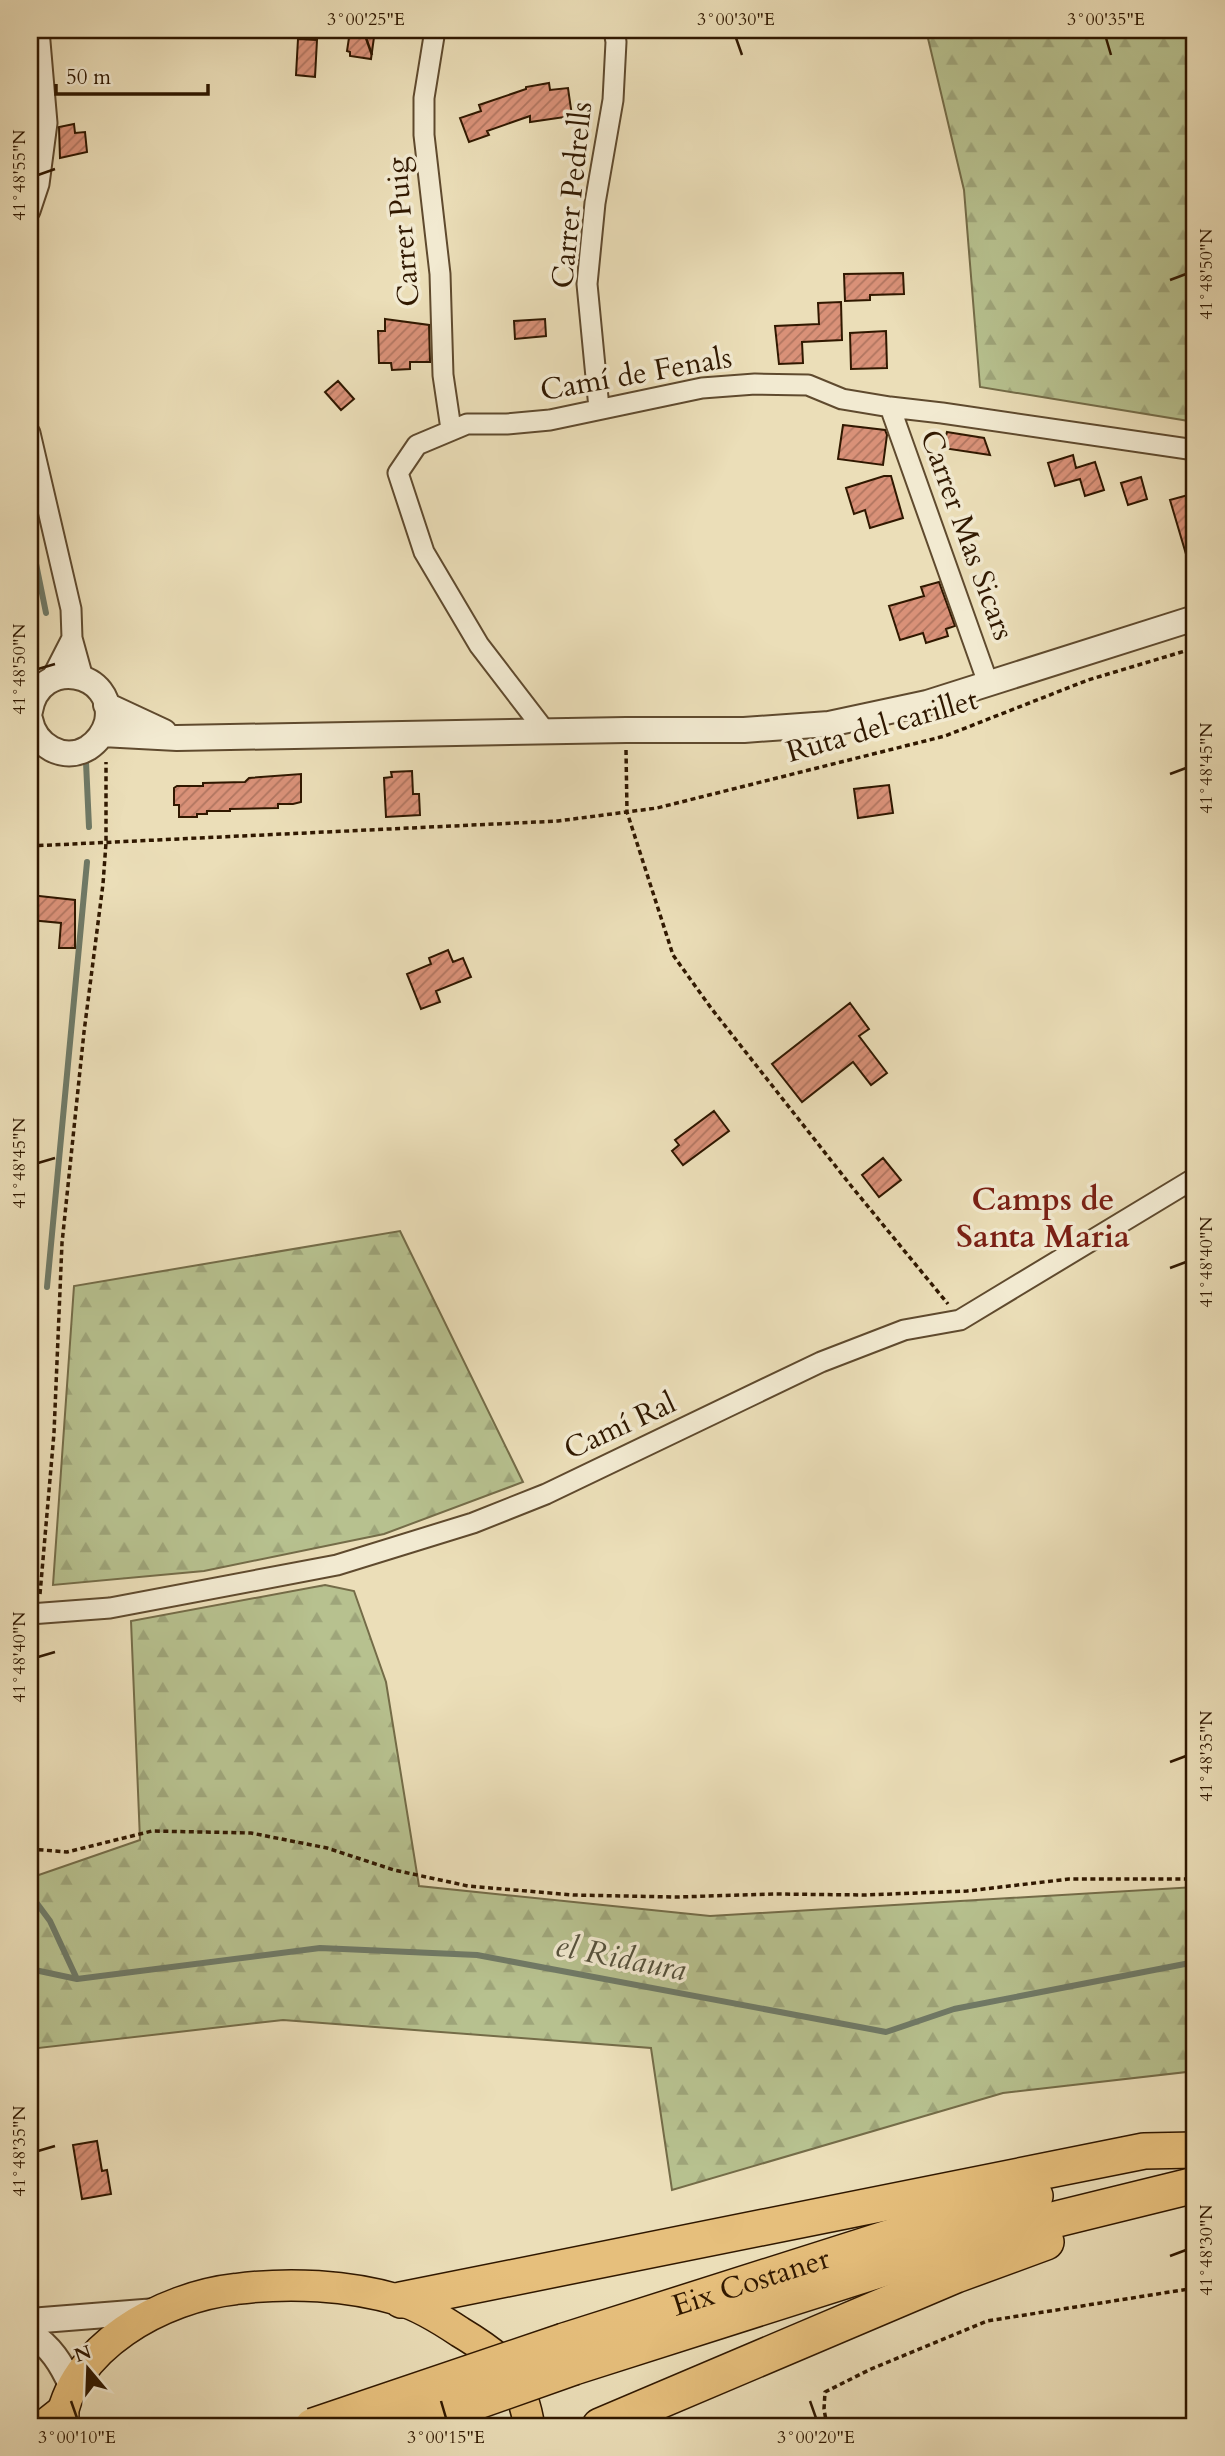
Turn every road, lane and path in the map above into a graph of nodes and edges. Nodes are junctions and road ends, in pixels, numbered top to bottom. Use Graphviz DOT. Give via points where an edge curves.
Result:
graph roads {
  1 [pos="39,30"];
  2 [pos="435,30"];
  3 [pos="614,30"];
  4 [pos="34,183"];
  5 [pos="30,211"];
  6 [pos="890,407"];
  7 [pos="599,408"];
  8 [pos="452,429"];
  9 [pos="30,433"];
  10 [pos="1195,450"];
  11 [pos="1195,618"];
  12 [pos="72,638"];
  13 [pos="1195,648"];
  14 [pos="83,678"];
  15 [pos="51,679"];
  16 [pos="988,683"];
  17 [pos="106,705"];
  18 [pos="30,711"];
  19 [pos="626,730"];
  20 [pos="545,731"];
  21 [pos="33,732"];
  22 [pos="98,738"];
  23 [pos="177,738"];
  24 [pos="627,812"];
  25 [pos="106,843"];
  26 [pos="30,846"];
  27 [pos="1195,1178"];
  28 [pos="960,1320"];
  29 [pos="34,1614"];
  30 [pos="30,1849"];
  31 [pos="1195,1880"];
  32 [pos="1195,2150"];
  33 [pos="1195,2157"];
  34 [pos="1195,2185"];
  35 [pos="1195,2192"];
  36 [pos="1195,2287"];
  37 [pos="401,2300"];
  38 [pos="163,2310"];
  39 [pos="30,2321"];
  40 [pos="30,2333"];
  41 [pos="569,2354"];
  42 [pos="60,2413"];
  43 [pos="313,2426"];
  44 [pos="407,2426"];
  45 [pos="529,2426"];
  46 [pos="600,2426"];
  47 [pos="827,2426"];
  1 -- 4 [label="street" via="47,123"];
  2 -- 8 [label="street, Carrer Puig" via="424,98 424,135 440,274 443,375"];
  3 -- 7 [label="street, Carrer Pedrells" via="612,100 587,284"];
  4 -- 5 [label="street"];
  6 -- 7 [label="street, Camí de Fenals" via="842,398 808,385 755,384 702,388"];
  6 -- 10 [label="street, Camí de Fenals"];
  6 -- 16 [label="street, Carrer Mas Sicars"];
  7 -- 8 [label="street, Camí de Fenals" via="550,420 467,424"];
  8 -- 20 [label="street, Camí de Fenals" via="417,445 398,473 424,552 479,645"];
  9 -- 12 [label="street" via="71,609"];
  11 -- 16 [label="street"];
  12 -- 14 [label="street"];
  12 -- 15 [label="street"];
  13 -- 24 [label="path, Ruta del carillet" via="1088,680 946,736"];
  14 -- 15 [label="street"];
  14 -- 17 [label="street" via="100,692"];
  15 -- 18 [label="street" via="34,695"];
  16 -- 19 [label="street" via="927,703 829,724"];
  17 -- 22 [label="street" via="107,720"];
  17 -- 23 [label="street"];
  19 -- 20 [label="street"];
  19 -- 24 [label="path"];
  20 -- 23 [label="street"];
  21 -- 22 [label="street" via="49,748 62,753 82,751"];
  22 -- 23 [label="street"];
  22 -- 25 [label="path" via="105,754"];
  24 -- 25 [label="path, Ruta del carillet" via="558,821"];
  24 -- 28 [label="path" via="673,955"];
  25 -- 26 [label="path, Ruta del carillet"];
  25 -- 29 [label="path" via="62,1244 54,1433"];
  27 -- 28 [label="street, Camí Ral"];
  28 -- 29 [label="street, Camí Ral" via="904,1330 821,1362 546,1494 394,1549 337,1566 212,1590 110,1608"];
  30 -- 31 [label="path" via="67,1852 152,1831 251,1833 468,1886 586,1895 865,1895 967,1891 1080,1879"];
  32 -- 37 [label="highway" via="1144,2151"];
  33 -- 41 [label="highway, Eix Costaner" via="970,2212"];
  34 -- 41 [label="highway, Eix Costaner" via="976,2239"];
  35 -- 46 [label="highway" via="956,2275"];
  36 -- 47 [label="path" via="987,2321 825,2392"];
  37 -- 38 [label="main road" via="336,2288 278,2286 205,2294"];
  37 -- 45 [label="main road" via="443,2321 508,2368 527,2409"];
  38 -- 39 [label="street"];
  38 -- 42 [label="main road" via="124,2330 95,2353"];
  40 -- 42 [label="street" via="49,2347 62,2365"];
  41 -- 43 [label="highway, Eix Costaner, bridge"];
  41 -- 44 [label="highway, Eix Costaner, bridge"];
}
